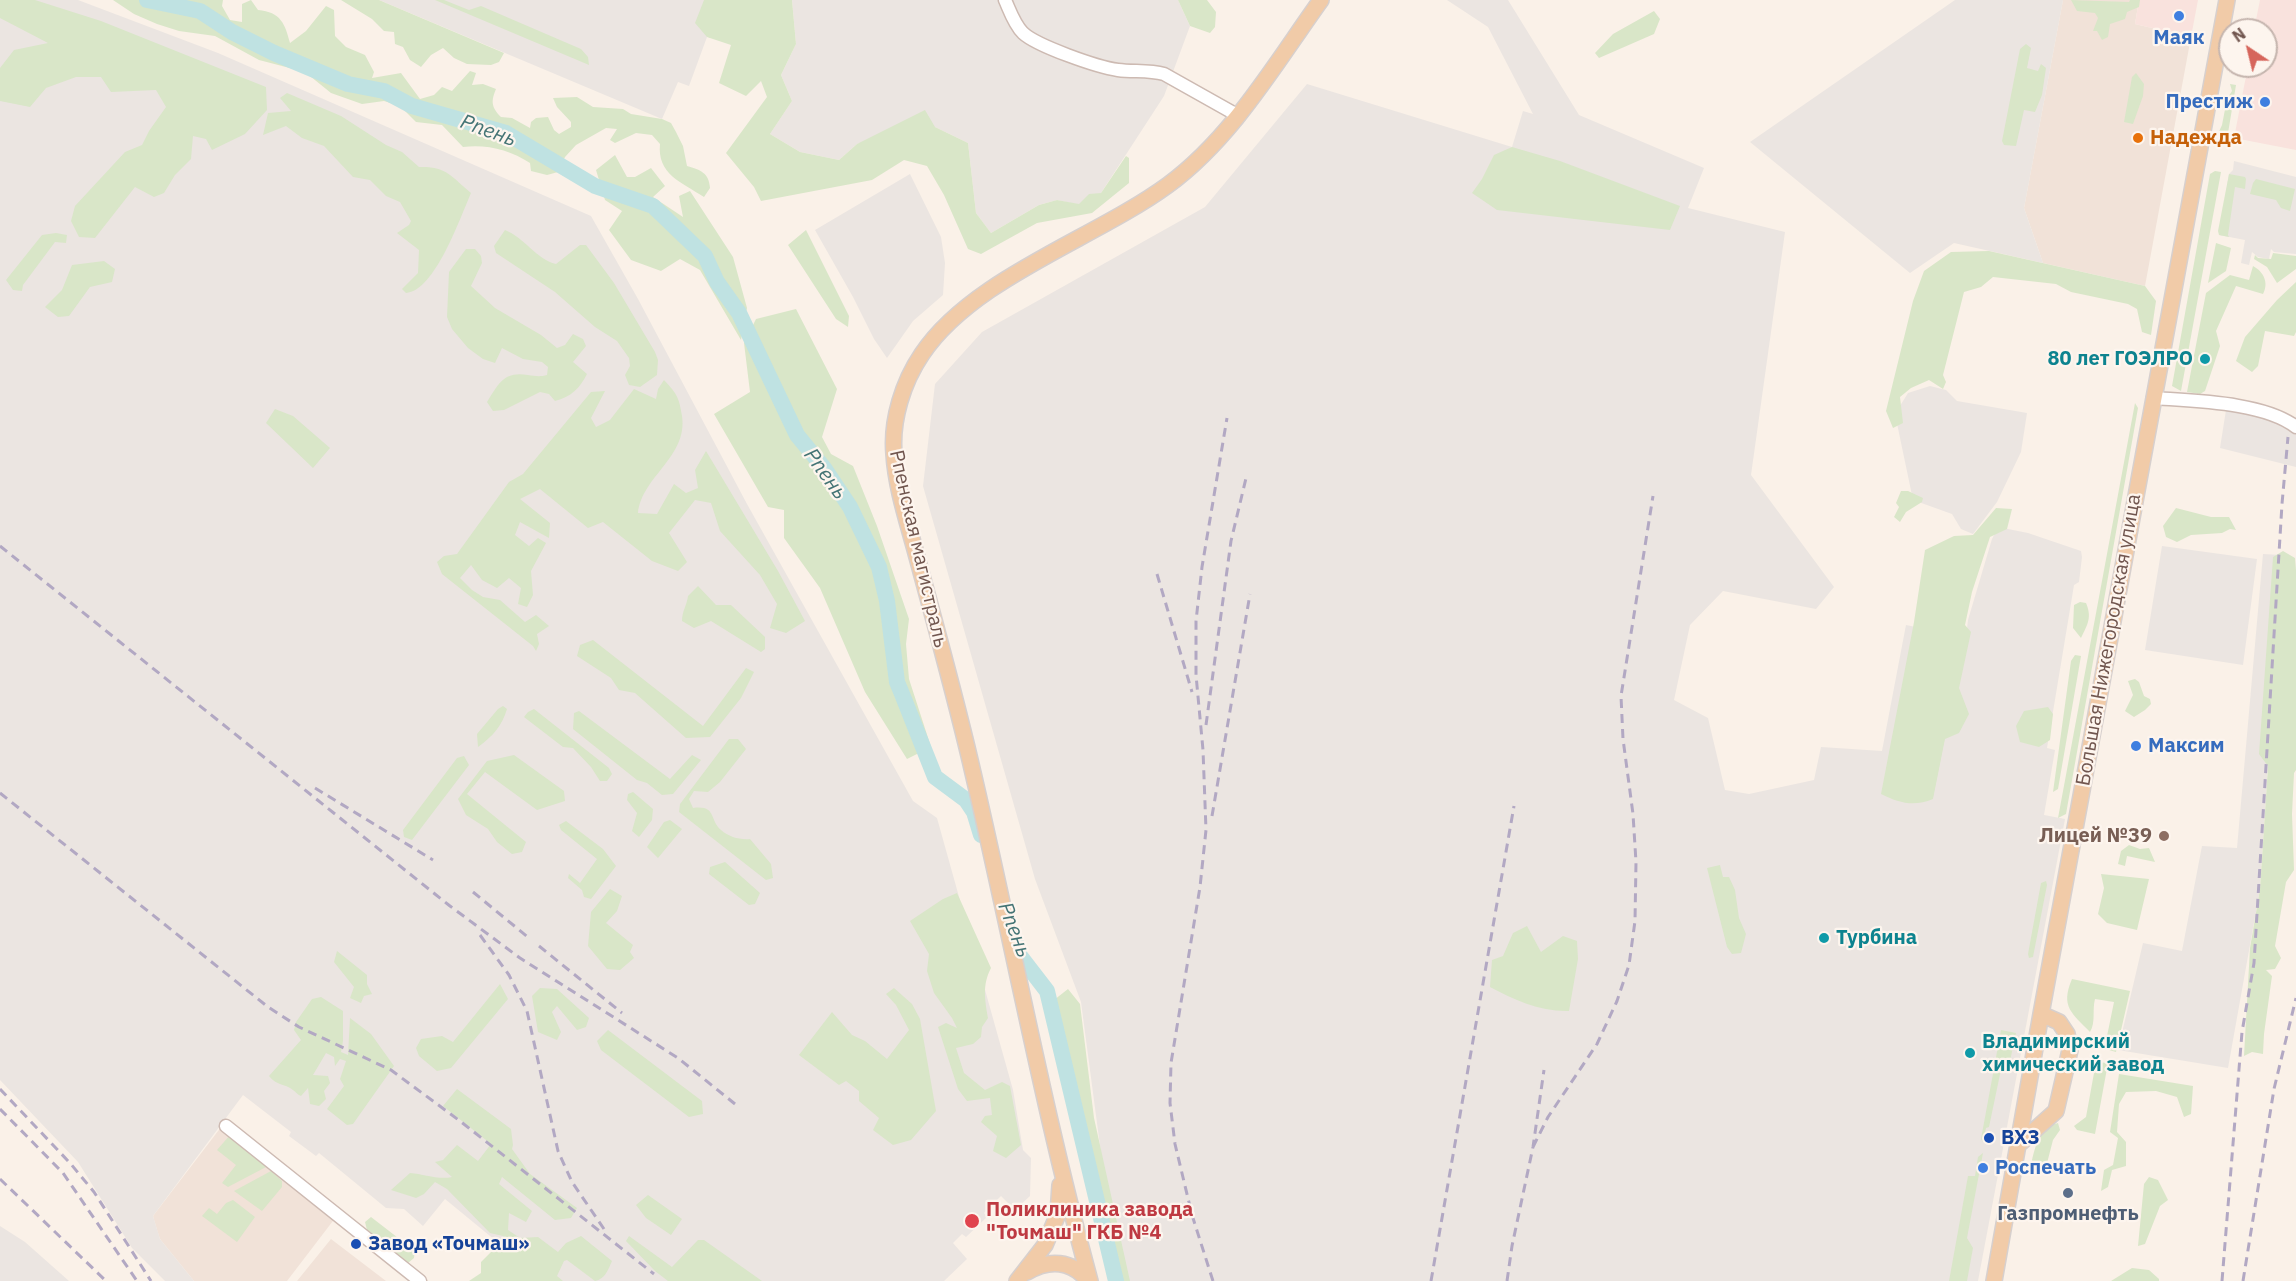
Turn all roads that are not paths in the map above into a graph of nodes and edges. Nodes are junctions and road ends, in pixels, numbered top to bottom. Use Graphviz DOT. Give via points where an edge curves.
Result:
graph roads {
  1 [pos="1005,0"];
  2 [pos="1321,0"];
  3 [pos="2227,0"];
  4 [pos="1238,116"];
  5 [pos="2153,398"];
  6 [pos="2296,427"];
  7 [pos="2041,1014"];
  8 [pos="226,1126"];
  9 [pos="2018,1145"];
  10 [pos="1061,1170"];
  11 [pos="1020,1278"];
  12 [pos="420,1281"];
  13 [pos="1089,1281"];
  14 [pos="1994,1281"];
  1 -- 4 [label="street" via="1012,18 1030,38 1088,63 1164,74"];
  2 -- 4 [label="main road, Рпенская магистраль"];
  3 -- 5 [label="main road, Большая Нижегородская улица"];
  4 -- 10 [label="main road, Рпенская магистраль" via="1171,182 964,309 921,355 898,409 894,456 906,514 970,758"];
  5 -- 6 [label="street" via="2260,411"];
  5 -- 7 [label="main road, Большая Нижегородская улица"];
  7 -- 9 [label="main road, Большая Нижегородская улица"];
  7 -- 9 [label="main road" via="2059,1022 2067,1034 2070,1050 2056,1111"];
  8 -- 12 [label="street"];
  9 -- 14 [label="main road, Большая Нижегородская улица"];
  10 -- 11 [label="main road, Рпенская магистраль" via="1058,1214 1045,1245"];
  10 -- 13 [label="main road, Рпенская магистраль"];
  11 -- 13 [label="main road, Рпенская магистраль" via="1047,1263 1059,1263 1073,1266"];
}
